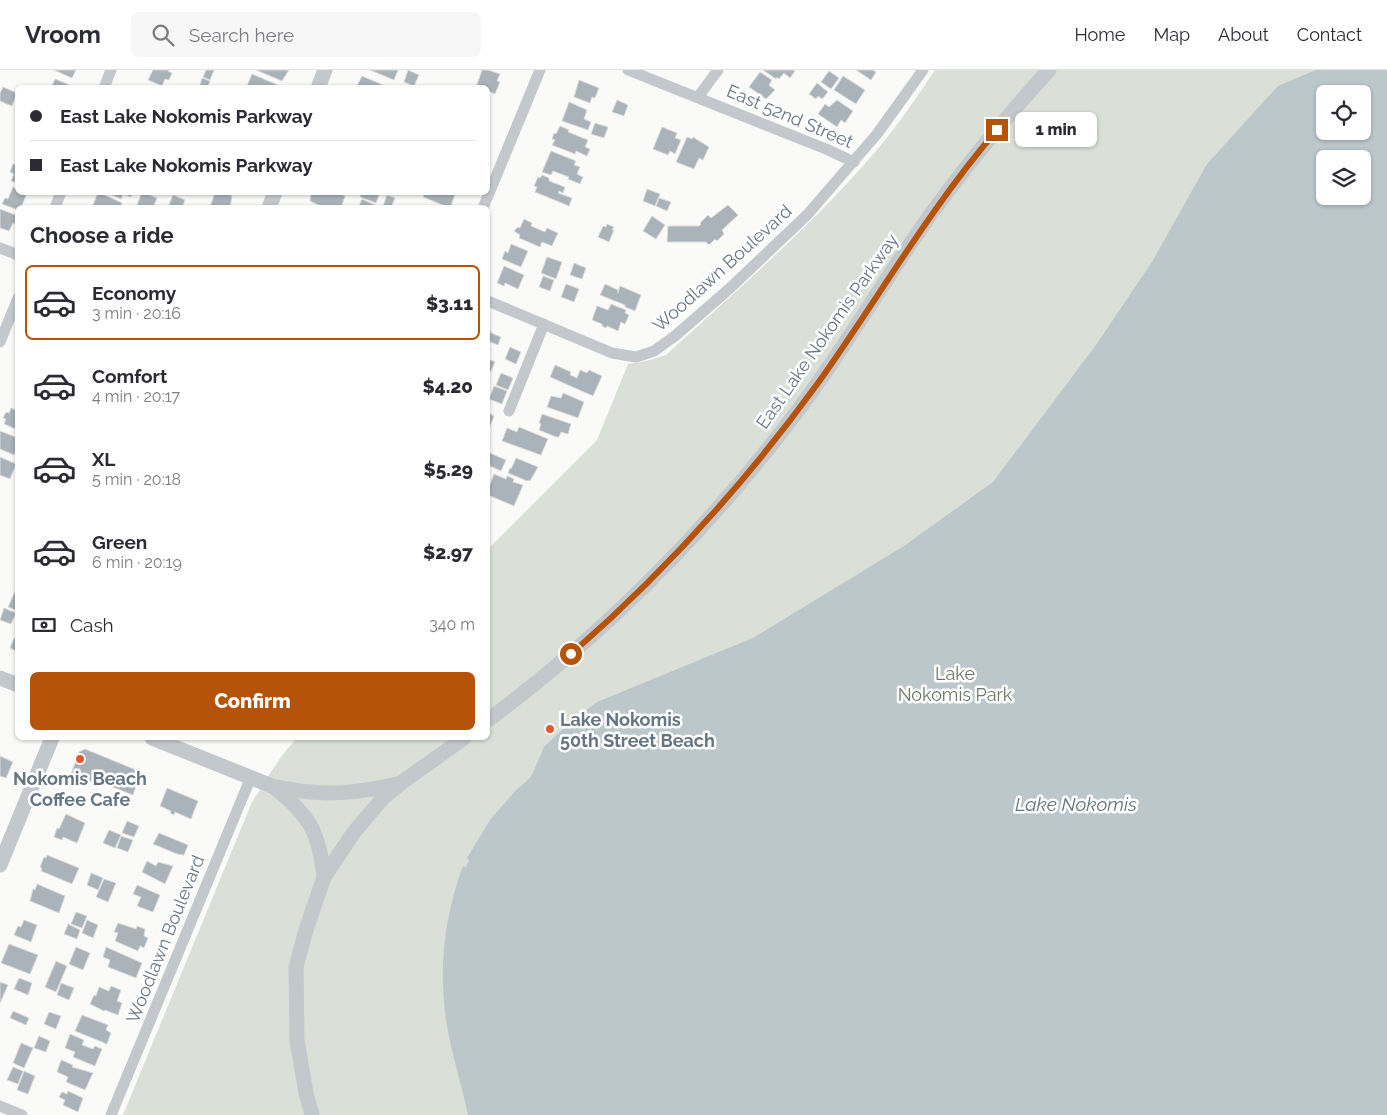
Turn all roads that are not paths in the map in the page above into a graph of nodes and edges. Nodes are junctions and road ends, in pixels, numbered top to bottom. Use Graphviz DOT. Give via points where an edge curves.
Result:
graph roads {
  1 [pos="111,70"];
  2 [pos="325,70"];
  3 [pos="540,70"];
  4 [pos="628,70"];
  5 [pos="718,70"];
  6 [pos="923,70"];
  7 [pos="1049,70"];
  8 [pos="105,85"];
  9 [pos="319,85"];
  10 [pos="698,97"];
  11 [pos="854,162"];
  12 [pos="490,193"];
  13 [pos="0,248"];
  14 [pos="15,254"];
  15 [pos="490,302"];
  16 [pos="15,305"];
  17 [pos="544,324"];
  18 [pos="0,342"];
  19 [pos="509,411"];
  20 [pos="0,678"];
  21 [pos="15,683"];
  22 [pos="490,718"];
  23 [pos="51,740"];
  24 [pos="461,740"];
  25 [pos="176,742"];
  26 [pos="251,777"];
  27 [pos="401,783"];
  28 [pos="272,786"];
  29 [pos="0,864"];
  30 [pos="324,877"];
  31 [pos="0,1106"];
  32 [pos="22,1115"];
  33 [pos="111,1115"];
  34 [pos="312,1115"];
  1 -- 8 [label="street"];
  2 -- 9 [label="street"];
  3 -- 12 [label="street"];
  4 -- 10 [label="street, East 52nd Street"];
  5 -- 10 [label="street"];
  6 -- 11 [label="street, Woodlawn Boulevard"];
  7 -- 22 [label="street, East Lake Nokomis Parkway" via="954,183 816,385 724,500 607,622"];
  10 -- 11 [label="street, East 52nd Street"];
  11 -- 17 [label="street, Woodlawn Boulevard" via="784,238 654,351 636,357 617,354"];
  13 -- 14 [label="street"];
  15 -- 17 [label="street, Woodlawn Boulevard"];
  16 -- 18 [label="street"];
  17 -- 19 [label="street"];
  20 -- 21 [label="street"];
  23 -- 29 [label="street"];
  24 -- 27 [label="street"];
  25 -- 26 [label="street"];
  26 -- 28 [label="street"];
  26 -- 33 [label="street, Woodlawn Boulevard"];
  27 -- 28 [label="street" via="332,794"];
  27 -- 30 [label="street" via="366,817"];
  28 -- 30 [label="street" via="296,806 310,824 319,845"];
  30 -- 34 [label="street" via="296,967 296,1040"];
  31 -- 32 [label="street"];
}
